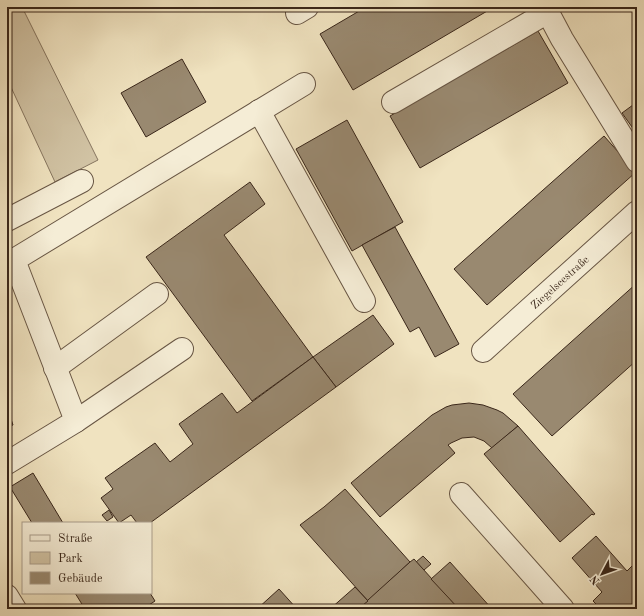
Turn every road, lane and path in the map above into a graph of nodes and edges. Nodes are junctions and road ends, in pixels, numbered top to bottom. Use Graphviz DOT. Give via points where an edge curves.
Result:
graph roads {
  1 [pos="546,10"];
  2 [pos="304,84"];
  3 [pos="393,102"];
  4 [pos="259,111"];
  5 [pos="637,161"];
  6 [pos="82,181"];
  7 [pos="637,212"];
  8 [pos="7,220"];
  9 [pos="157,294"];
  10 [pos="364,301"];
  11 [pos="182,349"];
  12 [pos="483,351"];
  13 [pos="55,368"];
  14 [pos="76,422"];
  15 [pos="7,463"];
  16 [pos="461,494"];
  17 [pos="7,596"];
  18 [pos="15,609"];
  19 [pos="563,609"];
  1 -- 3 [label="street"];
  1 -- 5 [label="street"];
  2 -- 4 [label="street"];
  4 -- 10 [label="street"];
  4 -- 13 [label="street" via="14,260"];
  6 -- 8 [label="street"];
  7 -- 12 [label="street, Ziegelseestraße"];
  9 -- 13 [label="street"];
  11 -- 14 [label="street"];
  13 -- 14 [label="street"];
  14 -- 15 [label="street"];
  16 -- 19 [label="street"];
  17 -- 18 [label="street"];
}
